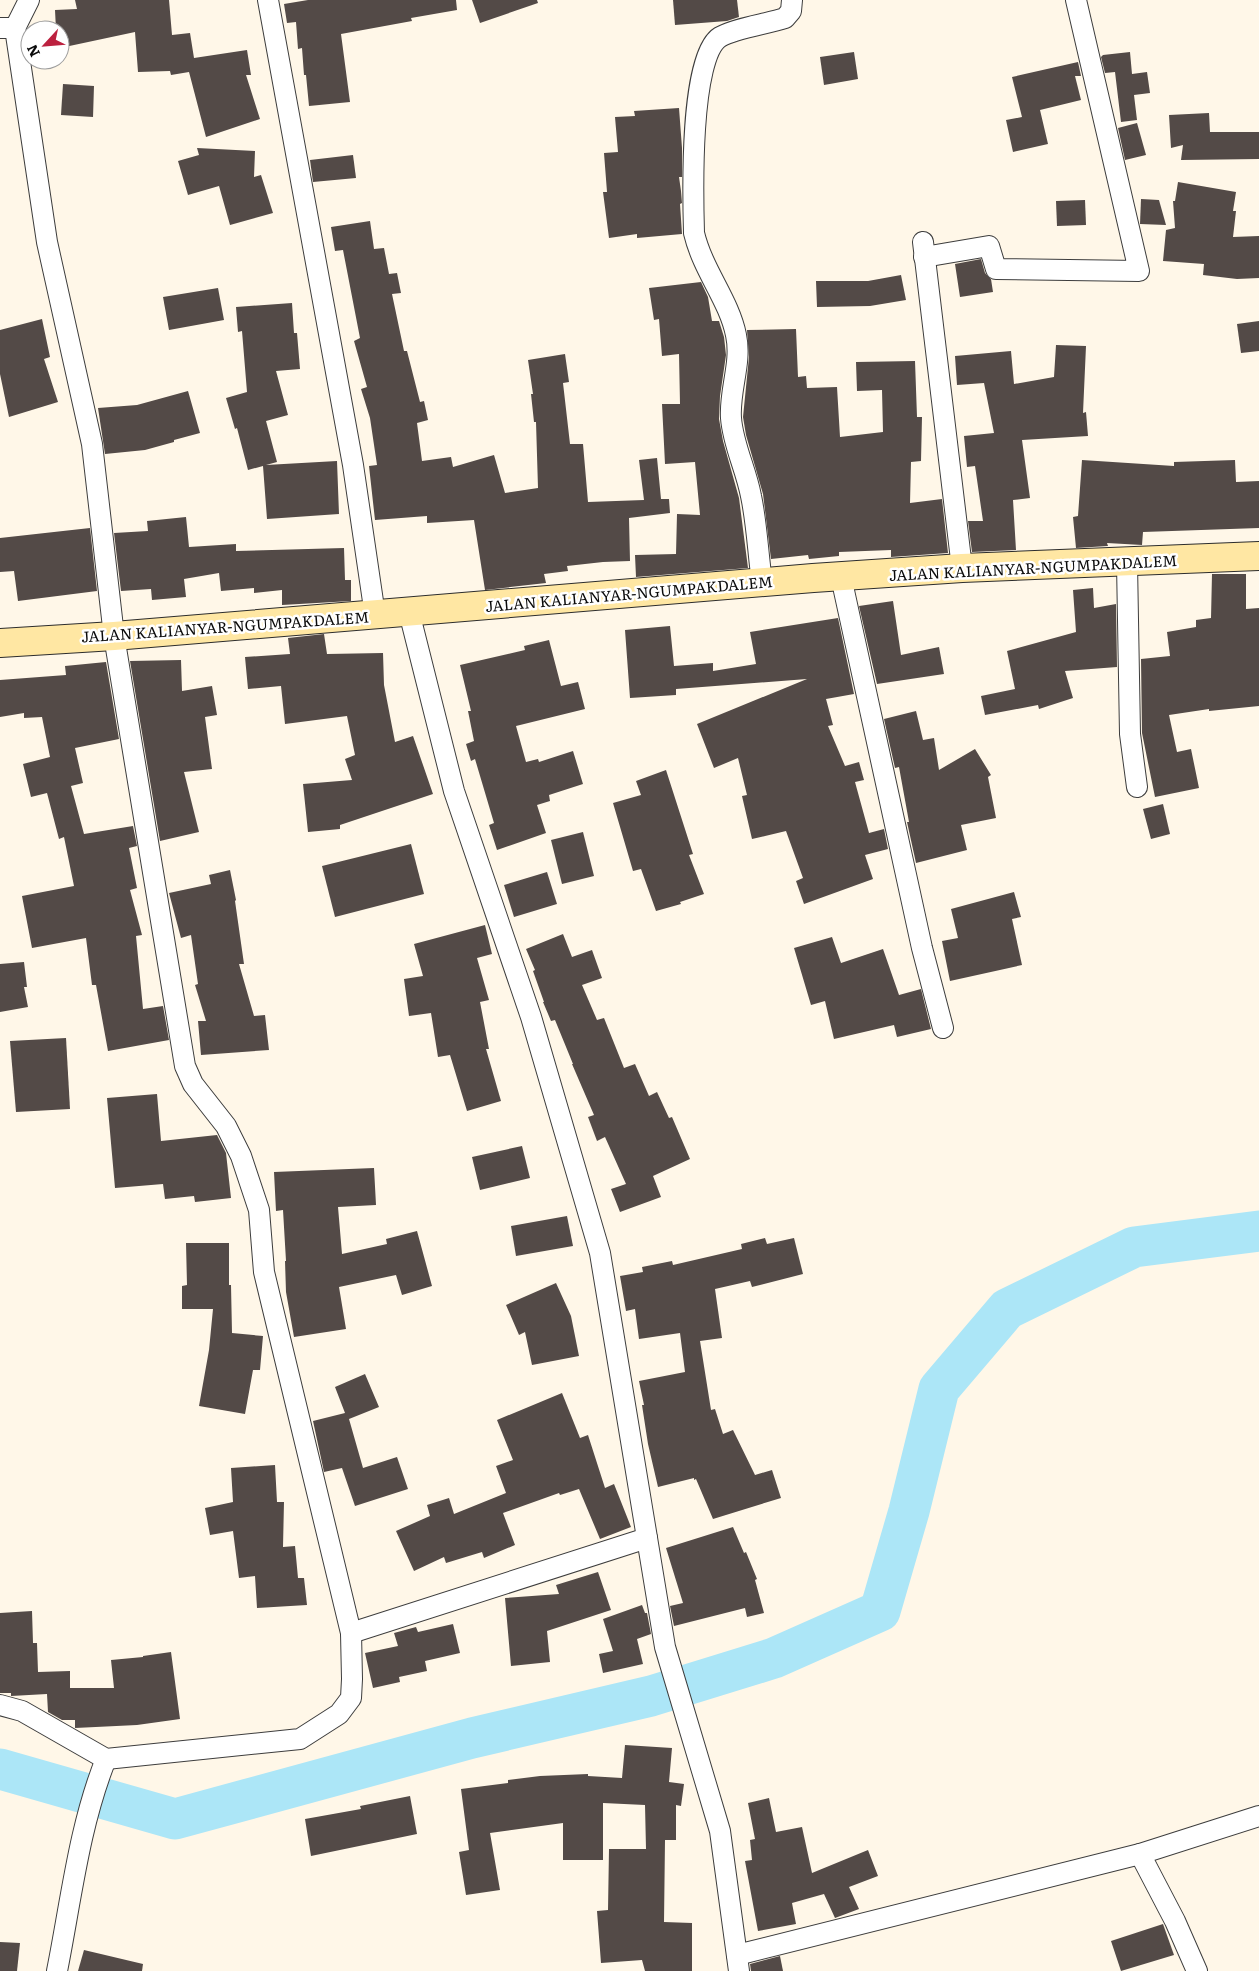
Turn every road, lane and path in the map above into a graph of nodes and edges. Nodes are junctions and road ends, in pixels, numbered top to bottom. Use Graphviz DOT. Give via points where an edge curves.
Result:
graph roads {
  1 [pos="29,0"];
  2 [pos="268,0"];
  3 [pos="792,0"];
  4 [pos="1076,0"];
  5 [pos="7,28"];
  6 [pos="1259,556"];
  7 [pos="962,568"];
  8 [pos="1127,573"];
  9 [pos="841,577"];
  10 [pos="762,582"];
  11 [pos="409,612"];
  12 [pos="375,615"];
  13 [pos="114,636"];
  14 [pos="0,642"];
  15 [pos="1137,787"];
  16 [pos="943,1028"];
  17 [pos="647,1538"];
  18 [pos="351,1633"];
  19 [pos="0,1704"];
  20 [pos="103,1766"];
  21 [pos="1259,1816"];
  22 [pos="1140,1854"];
  23 [pos="738,1963"];
  24 [pos="57,1971"];
  25 [pos="1196,1971"];
  1 -- 5 [label="street"];
  2 -- 12 [label="street" via="353,465"];
  3 -- 10 [label="street" via="791,11 785,18 730,33 712,43 698,86 696,116 694,234 698,251 737,336 739,351 731,418 751,495"];
  4 -- 7 [label="street" via="1139,271 996,269 989,246 923,249"];
  5 -- 13 [label="street" via="47,242 92,444"];
  6 -- 8 [label="street, JALAN KALIANYAR-NGUMPAKDALEM"];
  7 -- 8 [label="street, JALAN KALIANYAR-NGUMPAKDALEM"];
  7 -- 9 [label="street, JALAN KALIANYAR-NGUMPAKDALEM"];
  8 -- 15 [label="street" via="1130,734"];
  9 -- 10 [label="street, JALAN KALIANYAR-NGUMPAKDALEM"];
  9 -- 16 [label="street" via="922,948"];
  10 -- 11 [label="street, JALAN KALIANYAR-NGUMPAKDALEM"];
  11 -- 12 [label="street, JALAN KALIANYAR-NGUMPAKDALEM"];
  11 -- 17 [label="street" via="454,791 531,1017 600,1253"];
  12 -- 13 [label="street, JALAN KALIANYAR-NGUMPAKDALEM"];
  13 -- 14 [label="street, JALAN KALIANYAR-NGUMPAKDALEM"];
  13 -- 18 [label="street" via="185,1066 193,1084 226,1126 241,1156 260,1210 264,1272"];
  17 -- 18 [label="street"];
  17 -- 23 [label="street" via="665,1647 720,1831"];
  18 -- 20 [label="street" via="351,1698 339,1714 300,1739"];
  19 -- 20 [label="street" via="22,1711"];
  20 -- 24 [label="street" via="85,1830"];
  21 -- 22 [label="street"];
  22 -- 23 [label="street"];
  22 -- 25 [label="street" via="1175,1921"];
}
